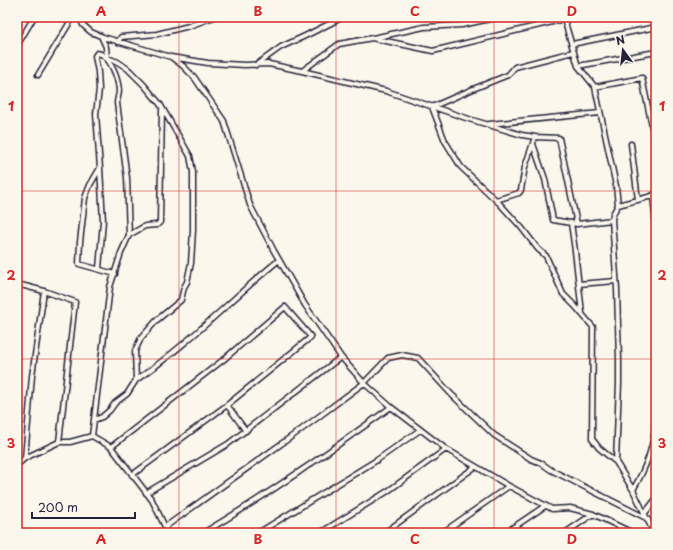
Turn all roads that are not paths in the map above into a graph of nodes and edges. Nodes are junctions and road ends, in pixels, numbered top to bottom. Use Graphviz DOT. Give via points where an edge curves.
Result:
graph roads {
  1 [pos="34,17"];
  2 [pos="73,17"];
  3 [pos="80,17"];
  4 [pos="214,17"];
  5 [pos="343,17"];
  6 [pos="499,17"];
  7 [pos="573,17"];
  8 [pos="564,19"];
  9 [pos="656,27"];
  10 [pos="101,36"];
  11 [pos="372,38"];
  12 [pos="118,42"];
  13 [pos="18,44"];
  14 [pos="572,44"];
  15 [pos="573,52"];
  16 [pos="656,52"];
  17 [pos="171,57"];
  18 [pos="107,58"];
  19 [pos="256,65"];
  20 [pos="578,66"];
  21 [pos="302,71"];
  22 [pos="38,75"];
  23 [pos="595,88"];
  24 [pos="432,107"];
  25 [pos="162,108"];
  26 [pos="600,113"];
  27 [pos="486,124"];
  28 [pos="535,137"];
  29 [pos="533,144"];
  30 [pos="631,144"];
  31 [pos="656,146"];
  32 [pos="100,168"];
  33 [pos="655,195"];
  34 [pos="496,200"];
  35 [pos="638,200"];
  36 [pos="618,205"];
  37 [pos="612,220"];
  38 [pos="571,222"];
  39 [pos="577,224"];
  40 [pos="656,226"];
  41 [pos="129,235"];
  42 [pos="279,260"];
  43 [pos="99,269"];
  44 [pos="115,274"];
  45 [pos="616,281"];
  46 [pos="17,284"];
  47 [pos="579,284"];
  48 [pos="44,291"];
  49 [pos="582,313"];
  50 [pos="341,357"];
  51 [pos="136,380"];
  52 [pos="364,383"];
  53 [pos="227,406"];
  54 [pos="390,407"];
  55 [pos="656,418"];
  56 [pos="94,420"];
  57 [pos="420,430"];
  58 [pos="246,431"];
  59 [pos="92,436"];
  60 [pos="59,442"];
  61 [pos="111,447"];
  62 [pos="446,448"];
  63 [pos="25,458"];
  64 [pos="616,462"];
  65 [pos="17,465"];
  66 [pos="475,467"];
  67 [pos="132,475"];
  68 [pos="509,486"];
  69 [pos="634,490"];
  70 [pos="146,493"];
  71 [pos="656,499"];
  72 [pos="545,506"];
  73 [pos="644,513"];
  74 [pos="593,514"];
  75 [pos="648,519"];
  76 [pos="165,527"];
  77 [pos="168,533"];
  78 [pos="203,533"];
  79 [pos="258,533"];
  80 [pos="320,533"];
  81 [pos="384,533"];
  82 [pos="442,533"];
  83 [pos="505,533"];
  84 [pos="565,533"];
  85 [pos="632,533"];
  86 [pos="654,533"];
  1 -- 13 [label="street"];
  2 -- 22 [label="street"];
  3 -- 10 [label="street" via="83,25"];
  4 -- 12 [label="street" via="157,34 121,37"];
  5 -- 19 [label="street" via="281,47"];
  6 -- 11 [label="street" via="462,26 424,27"];
  7 -- 8 [label="street"];
  8 -- 11 [label="street" via="433,51"];
  8 -- 14 [label="street"];
  9 -- 14 [label="street"];
  10 -- 12 [label="street"];
  10 -- 18 [label="street"];
  11 -- 21 [label="street" via="339,44"];
  12 -- 17 [label="street"];
  14 -- 15 [label="street"];
  15 -- 20 [label="street"];
  15 -- 24 [label="street" via="515,67 508,75"];
  16 -- 20 [label="street"];
  17 -- 19 [label="street" via="208,63"];
  17 -- 42 [label="street" via="194,77 224,121 250,205"];
  18 -- 25 [label="street" via="128,69"];
  18 -- 32 [label="street" via="100,53 95,56 99,89 96,114"];
  18 -- 41 [label="street" via="114,70 119,91 117,103 127,178"];
  19 -- 21 [label="street" via="269,64"];
  20 -- 23 [label="street"];
  21 -- 24 [label="street" via="386,91"];
  23 -- 26 [label="street"];
  23 -- 31 [label="street" via="642,78"];
  24 -- 27 [label="street"];
  24 -- 34 [label="street" via="445,141 461,166"];
  25 -- 41 [label="street" via="160,222"];
  25 -- 51 [label="street" via="190,156 193,172 191,263 180,300 141,338 135,351"];
  26 -- 27 [label="street"];
  26 -- 36 [label="street"];
  27 -- 28 [label="street"];
  28 -- 29 [label="street"];
  28 -- 39 [label="street" via="559,138"];
  29 -- 34 [label="street" via="521,190 519,193"];
  29 -- 38 [label="street" via="545,179 553,220"];
  30 -- 35 [label="street"];
  32 -- 43 [label="street" via="103,221"];
  32 -- 43 [label="street" via="85,198 78,261 79,264"];
  33 -- 35 [label="street"];
  33 -- 40 [label="street"];
  34 -- 49 [label="street" via="546,256 563,294"];
  35 -- 36 [label="street"];
  36 -- 37 [label="street"];
  37 -- 39 [label="street"];
  37 -- 45 [label="street"];
  38 -- 39 [label="street"];
  38 -- 47 [label="street"];
  41 -- 44 [label="street"];
  42 -- 50 [label="street" via="305,306"];
  42 -- 51 [label="street" via="159,365"];
  43 -- 44 [label="street"];
  44 -- 56 [label="street" via="110,288"];
  45 -- 47 [label="street"];
  45 -- 64 [label="street" via="619,383"];
  46 -- 48 [label="street"];
  47 -- 49 [label="street"];
  48 -- 60 [label="street" via="75,302"];
  48 -- 63 [label="street" via="32,376"];
  49 -- 64 [label="street" via="592,327 592,439"];
  50 -- 52 [label="street"];
  50 -- 58 [label="street"];
  51 -- 56 [label="street" via="127,394 115,403 107,414"];
  52 -- 54 [label="street"];
  52 -- 75 [label="street" via="388,358 402,355 418,358 494,435 530,459"];
  52 -- 76 [label="street"];
  53 -- 58 [label="street"];
  53 -- 61 [label="street" via="311,337 286,307 223,360"];
  53 -- 67 [label="street"];
  54 -- 57 [label="street"];
  54 -- 78 [label="street" via="232,516"];
  55 -- 69 [label="street" via="651,452"];
  56 -- 59 [label="street"];
  57 -- 62 [label="street"];
  57 -- 79 [label="street" via="377,460"];
  58 -- 70 [label="street"];
  59 -- 60 [label="street"];
  59 -- 61 [label="street"];
  60 -- 63 [label="street"];
  61 -- 67 [label="street"];
  62 -- 66 [label="street"];
  62 -- 80 [label="street" via="388,491"];
  63 -- 65 [label="street"];
  64 -- 69 [label="street"];
  66 -- 68 [label="street"];
  66 -- 81 [label="street"];
  67 -- 70 [label="street"];
  68 -- 72 [label="street"];
  68 -- 82 [label="street"];
  69 -- 73 [label="street"];
  70 -- 76 [label="street"];
  71 -- 73 [label="street"];
  72 -- 74 [label="street" via="552,509 570,508"];
  72 -- 83 [label="street"];
  73 -- 75 [label="street"];
  74 -- 84 [label="street"];
  74 -- 85 [label="street"];
  75 -- 86 [label="street"];
  76 -- 77 [label="street"];
}
